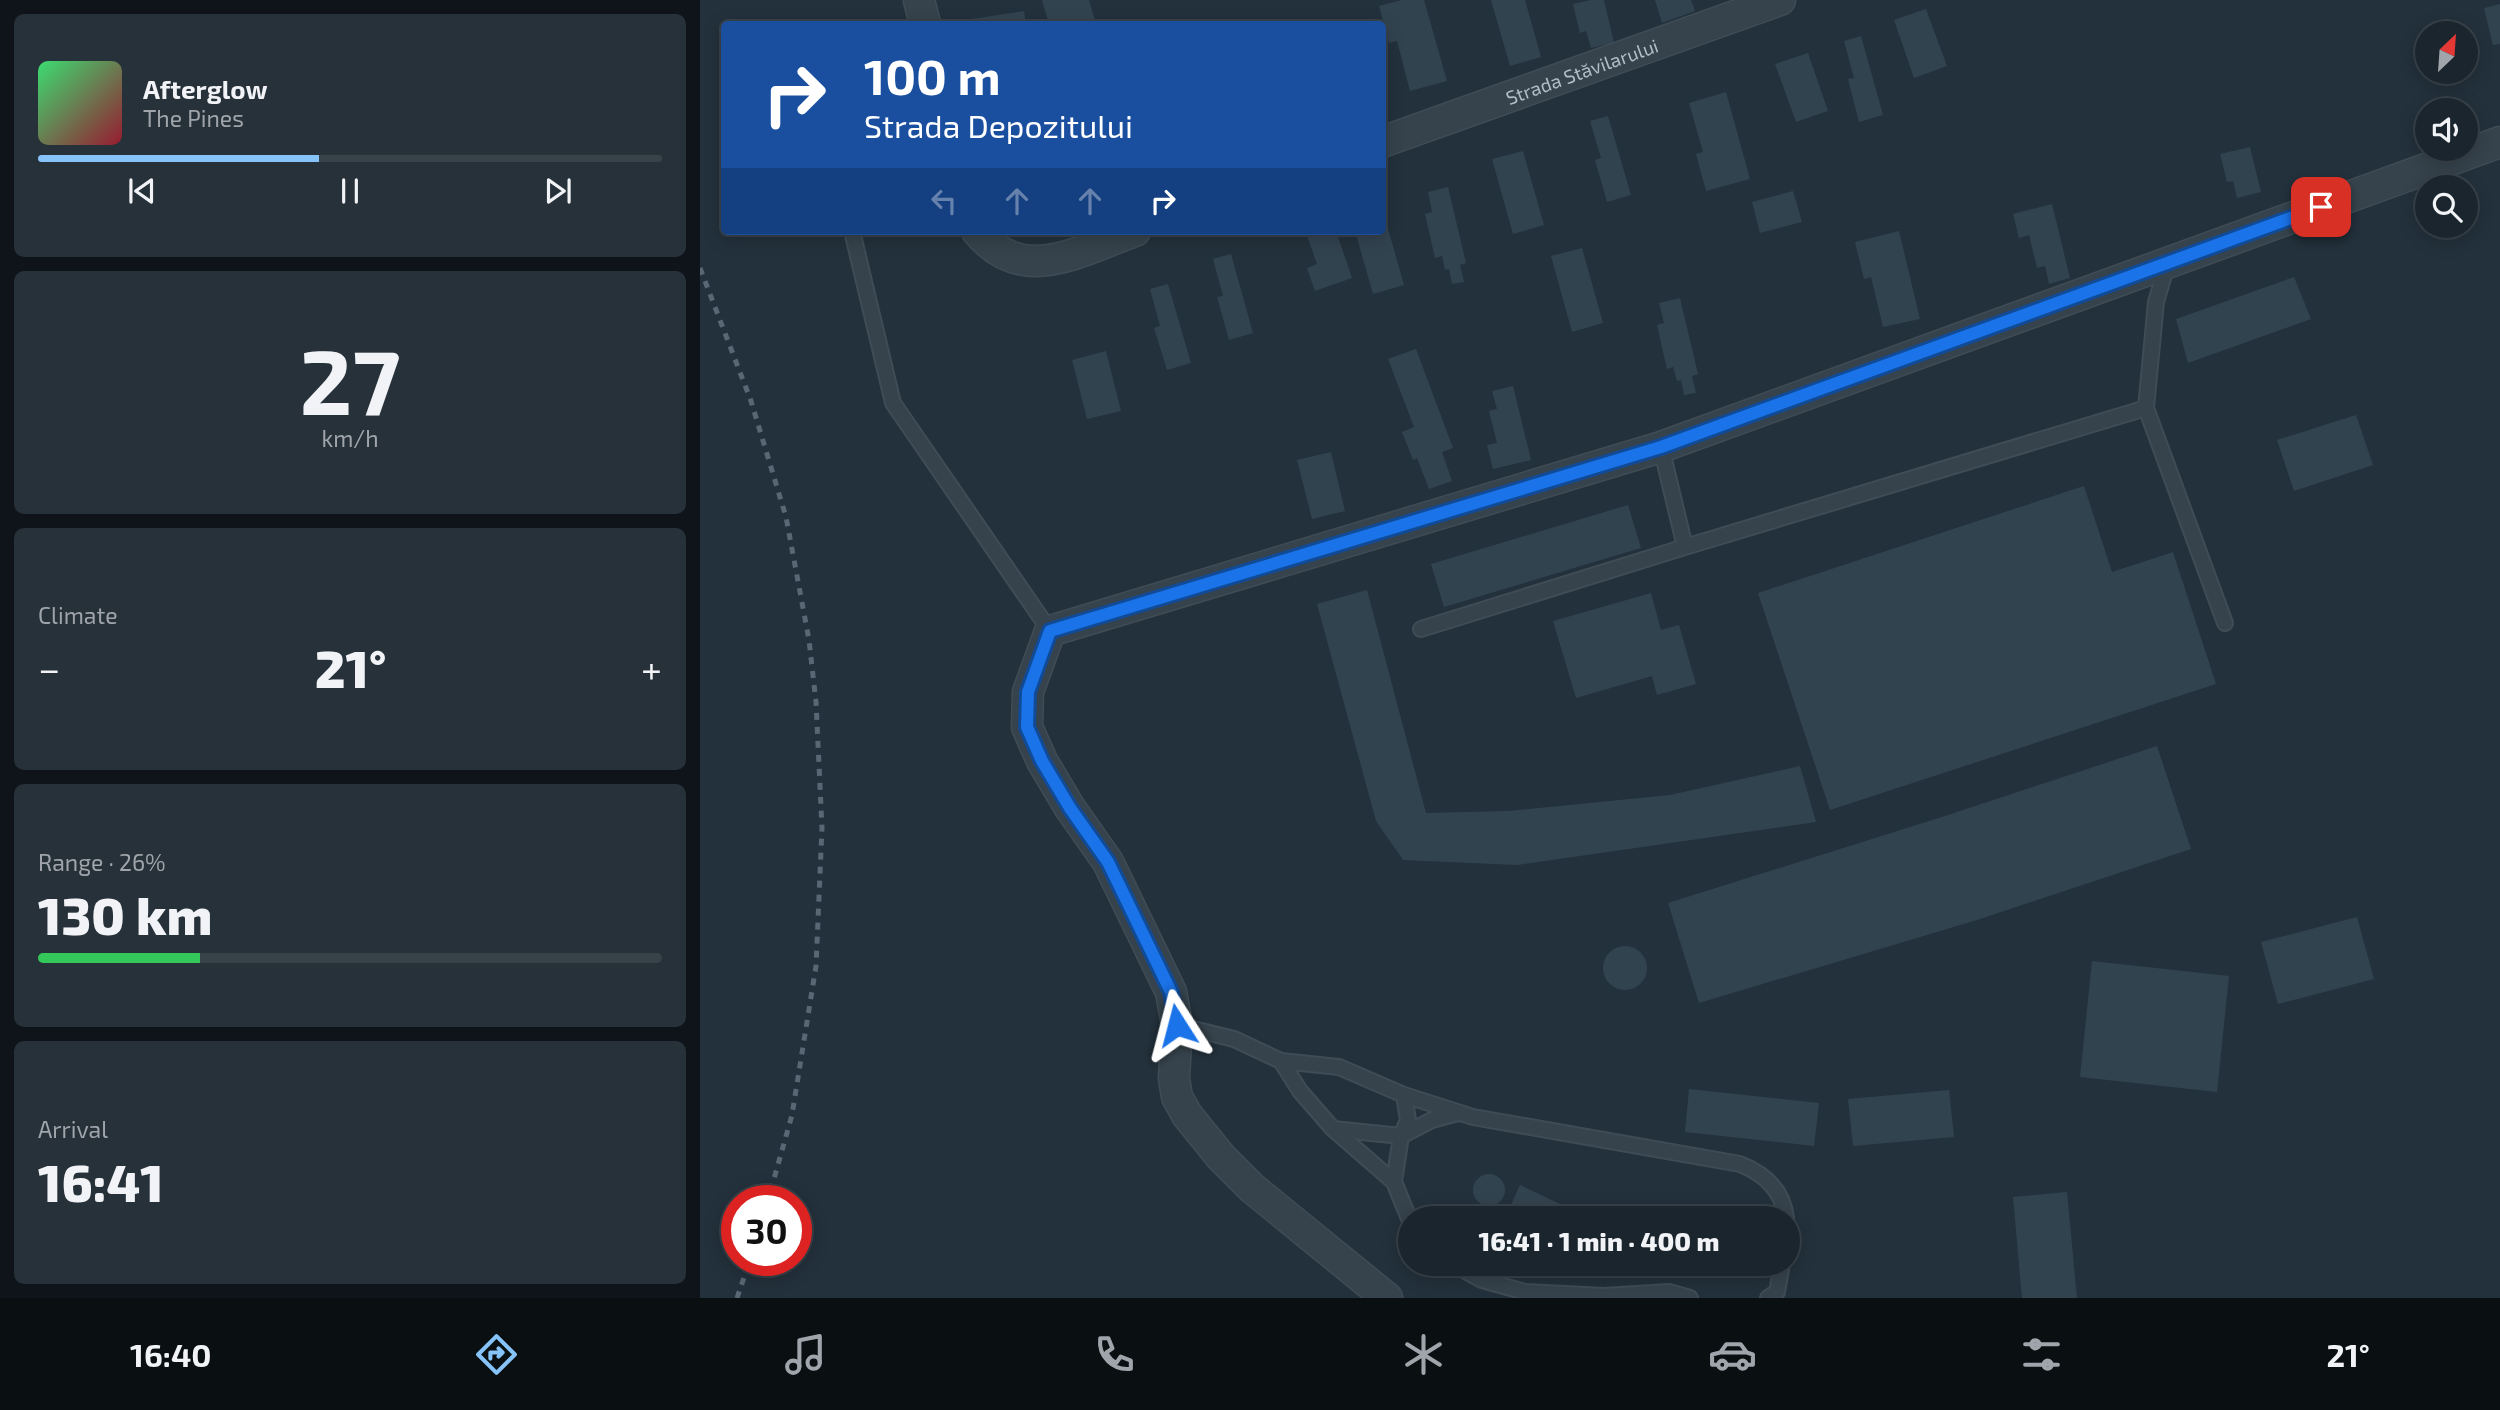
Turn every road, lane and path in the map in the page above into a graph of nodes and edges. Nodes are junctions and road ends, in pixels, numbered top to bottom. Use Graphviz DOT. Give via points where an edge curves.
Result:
graph roads {
  1 [pos="919,0"];
  2 [pos="1780,0"];
  3 [pos="924,21"];
  4 [pos="1386,141"];
  5 [pos="2500,142"];
  6 [pos="853,235"];
  7 [pos="980,235"];
  8 [pos="1124,235"];
  9 [pos="2167,263"];
  10 [pos="2146,408"];
  11 [pos="1661,447"];
  12 [pos="1685,547"];
  13 [pos="2225,623"];
  14 [pos="1420,629"];
  15 [pos="1050,631"];
  16 [pos="1177,1025"];
  17 [pos="1281,1061"];
  18 [pos="1404,1095"];
  19 [pos="1459,1112"];
  20 [pos="1333,1129"];
  21 [pos="1401,1136"];
  22 [pos="1394,1182"];
  23 [pos="1404,1206"];
  24 [pos="1782,1206"];
  25 [pos="1475,1276"];
  26 [pos="1780,1276"];
  27 [pos="1387,1298"];
  28 [pos="1689,1298"];
  29 [pos="1768,1298"];
  1 -- 3 [label="street"];
  2 -- 4 [label="street, Strada Stăvilarului"];
  5 -- 9 [label="street"];
  6 -- 15 [label="lane" via="893,403"];
  7 -- 8 [label="street" via="1005,256 1032,262 1056,259"];
  9 -- 10 [label="lane" via="2156,302"];
  9 -- 11 [label="street"];
  10 -- 12 [label="lane"];
  10 -- 13 [label="lane"];
  11 -- 12 [label="lane"];
  11 -- 15 [label="street"];
  12 -- 14 [label="lane"];
  15 -- 16 [label="street" via="1028,692 1027,727 1049,773 1108,862 1171,992"];
  16 -- 17 [label="lane" via="1234,1039"];
  16 -- 27 [label="street" via="1177,1097 1203,1136 1252,1188"];
  17 -- 18 [label="lane" via="1339,1067"];
  17 -- 20 [label="lane"];
  18 -- 19 [label="lane"];
  18 -- 21 [label="lane" via="1408,1119"];
  19 -- 21 [label="lane"];
  19 -- 24 [label="lane" via="1740,1164 1775,1186"];
  20 -- 21 [label="lane"];
  20 -- 22 [label="lane"];
  21 -- 22 [label="lane"];
  22 -- 23 [label="lane"];
  25 -- 28 [label="lane" via="1525,1292 1604,1296 1670,1292"];
  26 -- 29 [label="lane" via="1777,1292"];
}
